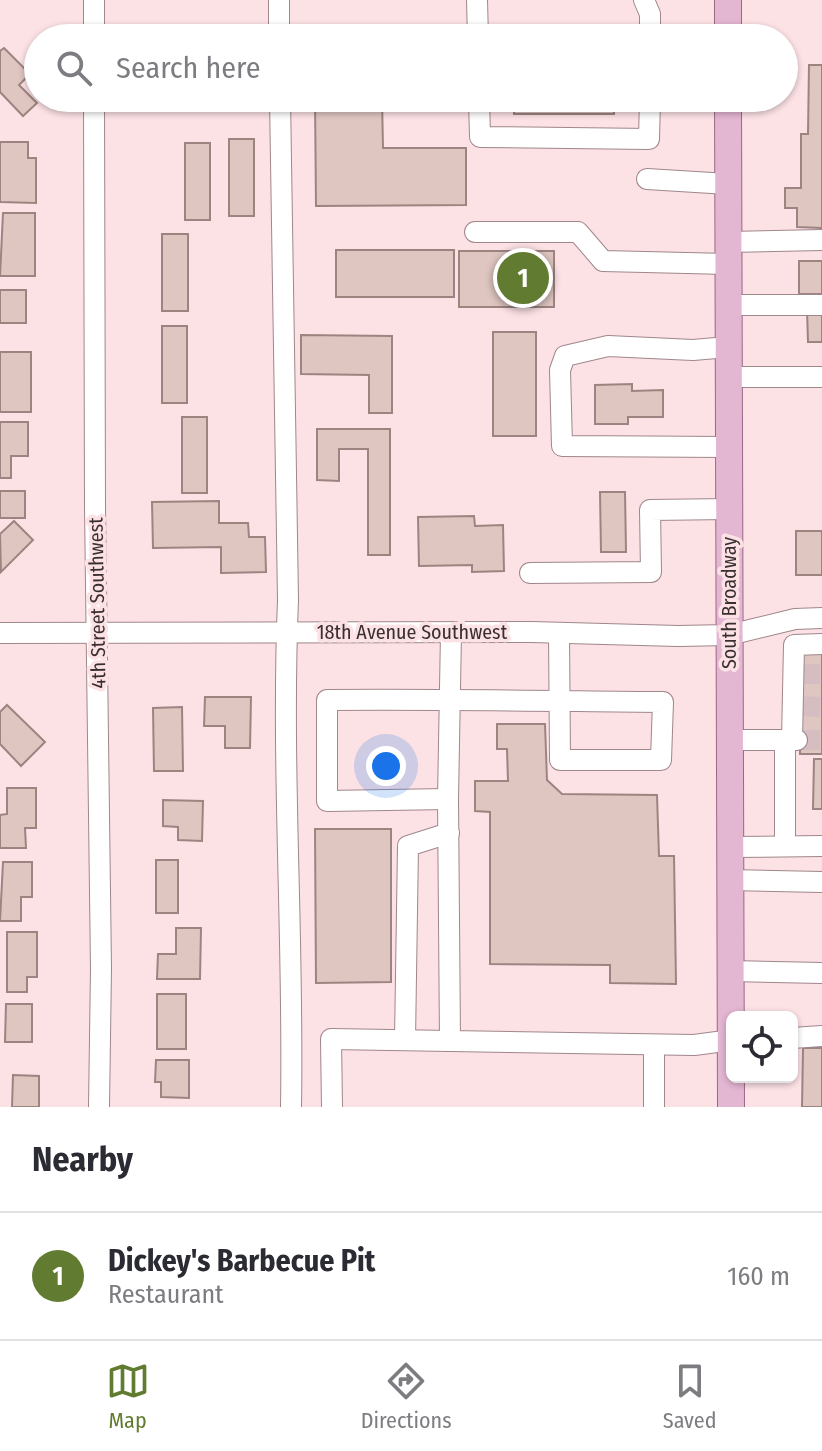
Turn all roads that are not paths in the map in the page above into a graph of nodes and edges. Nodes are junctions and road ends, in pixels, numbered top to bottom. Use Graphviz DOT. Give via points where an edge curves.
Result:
graph roads {
  1 [pos="94,0"];
  2 [pos="279,0"];
  3 [pos="477,0"];
  4 [pos="644,0"];
  5 [pos="728,0"];
  6 [pos="94,24"];
  7 [pos="279,24"];
  8 [pos="478,24"];
  9 [pos="650,24"];
  10 [pos="728,24"];
  11 [pos="94,112"];
  12 [pos="280,112"];
  13 [pos="479,112"];
  14 [pos="650,112"];
  15 [pos="728,112"];
  16 [pos="647,179"];
  17 [pos="728,184"];
  18 [pos="475,232"];
  19 [pos="822,240"];
  20 [pos="728,253"];
  21 [pos="728,305"];
  22 [pos="822,305"];
  23 [pos="728,347"];
  24 [pos="728,377"];
  25 [pos="822,377"];
  26 [pos="728,447"];
  27 [pos="729,509"];
  28 [pos="530,573"];
  29 [pos="822,618"];
  30 [pos="286,632"];
  31 [pos="0,633"];
  32 [pos="97,633"];
  33 [pos="451,633"];
  34 [pos="559,633"];
  35 [pos="729,635"];
  36 [pos="822,644"];
  37 [pos="452,699"];
  38 [pos="561,701"];
  39 [pos="729,740"];
  40 [pos="792,740"];
  41 [pos="448,799"];
  42 [pos="449,833"];
  43 [pos="785,846"];
  44 [pos="822,846"];
  45 [pos="730,847"];
  46 [pos="730,880"];
  47 [pos="822,882"];
  48 [pos="730,971"];
  49 [pos="819,972"];
  50 [pos="731,1011"];
  51 [pos="822,1036"];
  52 [pos="798,1038"];
  53 [pos="405,1040"];
  54 [pos="450,1041"];
  55 [pos="726,1041"];
  56 [pos="654,1045"];
  57 [pos="731,1083"];
  58 [pos="99,1107"];
  59 [pos="291,1107"];
  60 [pos="332,1107"];
  61 [pos="654,1107"];
  62 [pos="731,1107"];
  1 -- 6 [label="street"];
  2 -- 7 [label="street"];
  3 -- 8 [label="street"];
  4 -- 9 [label="street"];
  5 -- 10 [label="main road"];
  11 -- 32 [label="street, 4th Street Southwest"];
  12 -- 30 [label="street"];
  13 -- 14 [label="street" via="480,137 649,139"];
  15 -- 17 [label="main road, South Broadway"];
  16 -- 17 [label="street"];
  17 -- 20 [label="main road, South Broadway"];
  18 -- 20 [label="street" via="578,232 603,261"];
  19 -- 20 [label="street"];
  20 -- 21 [label="main road, South Broadway"];
  21 -- 22 [label="street"];
  21 -- 23 [label="main road, South Broadway"];
  23 -- 24 [label="main road, South Broadway"];
  23 -- 26 [label="street" via="608,346 565,356 560,370 562,446"];
  24 -- 25 [label="street"];
  24 -- 26 [label="main road, South Broadway"];
  26 -- 27 [label="main road, South Broadway"];
  27 -- 28 [label="street" via="650,510 651,572"];
  27 -- 35 [label="main road, South Broadway"];
  29 -- 35 [label="street, 18th Avenue Southwest"];
  30 -- 32 [label="street, 18th Avenue Southwest"];
  30 -- 33 [label="street, 18th Avenue Southwest"];
  30 -- 59 [label="street"];
  31 -- 32 [label="street, 18th Avenue Southwest"];
  32 -- 58 [label="street, 4th Street Southwest"];
  33 -- 34 [label="street, 18th Avenue Southwest"];
  33 -- 37 [label="street"];
  34 -- 35 [label="street, 18th Avenue Southwest"];
  34 -- 38 [label="street"];
  35 -- 39 [label="main road, South Broadway"];
  36 -- 40 [label="street" via="794,645"];
  37 -- 38 [label="street"];
  37 -- 41 [label="street"];
  37 -- 41 [label="street" via="327,700 327,801"];
  38 -- 38 [label="street" via="663,702 661,760 560,760"];
  39 -- 40 [label="street"];
  39 -- 45 [label="main road, South Broadway"];
  40 -- 43 [label="street"];
  41 -- 42 [label="street"];
  42 -- 53 [label="street" via="408,846"];
  42 -- 54 [label="street"];
  43 -- 44 [label="street"];
  43 -- 45 [label="street"];
  45 -- 46 [label="main road, South Broadway"];
  46 -- 47 [label="street"];
  46 -- 48 [label="main road, South Broadway"];
  48 -- 49 [label="street"];
  48 -- 50 [label="main road, South Broadway"];
  51 -- 52 [label="street"];
  53 -- 54 [label="street"];
  53 -- 60 [label="street" via="331,1039"];
  54 -- 56 [label="street"];
  55 -- 56 [label="street"];
  56 -- 61 [label="street"];
  57 -- 62 [label="main road, South Broadway"];
}
